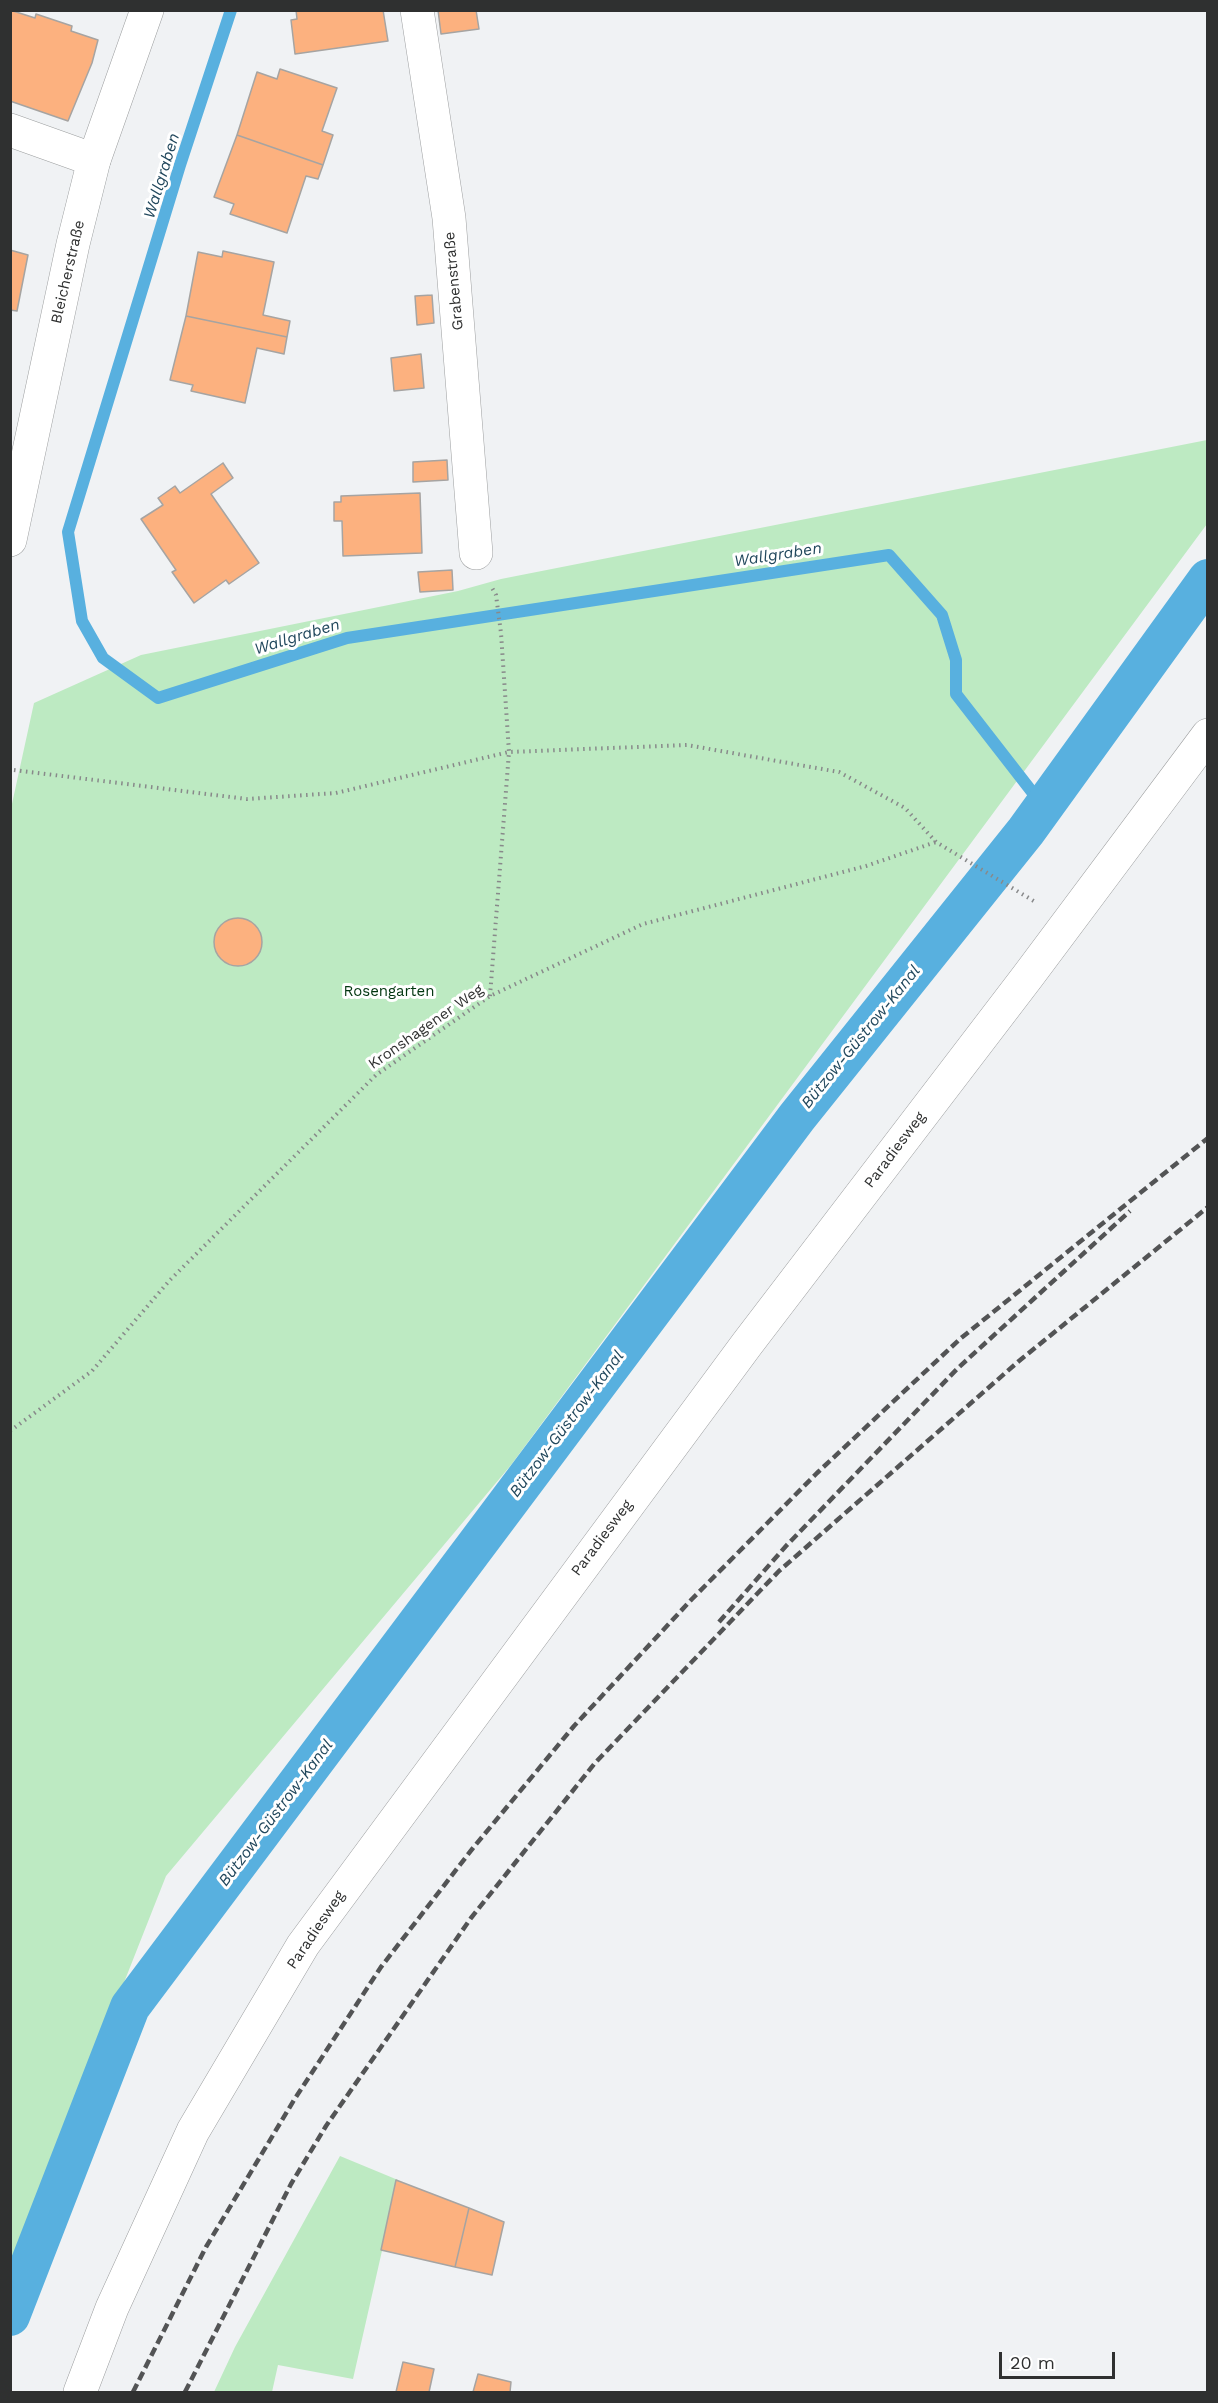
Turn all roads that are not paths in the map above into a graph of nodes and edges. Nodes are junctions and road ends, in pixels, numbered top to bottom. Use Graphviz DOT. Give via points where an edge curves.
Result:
graph roads {
  1 [pos="147,10"];
  2 [pos="417,10"];
  3 [pos="10,130"];
  4 [pos="94,160"];
  5 [pos="10,540"];
  6 [pos="476,553"];
  7 [pos="1208,735"];
  8 [pos="80,2392"];
  1 -- 4 [label="street, Bleicherstraße"];
  2 -- 6 [label="street, Grabenstraße" via="449,218"];
  3 -- 4 [label="street"];
  4 -- 5 [label="street, Bleicherstraße"];
  7 -- 8 [label="street, Paradiesweg" via="740,1353 303,1945 193,2131 112,2308"];
}
